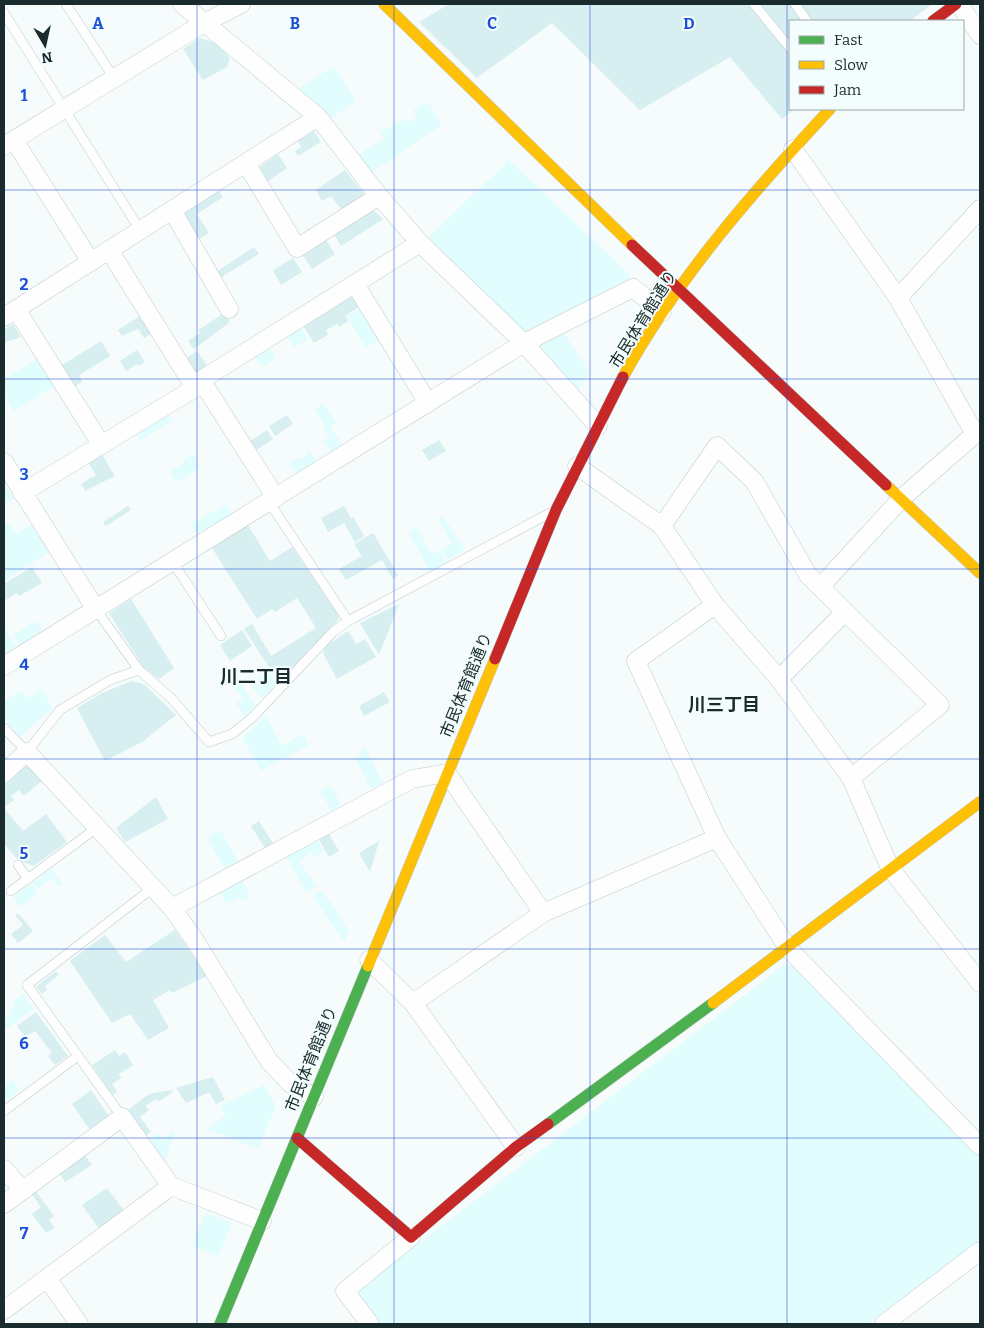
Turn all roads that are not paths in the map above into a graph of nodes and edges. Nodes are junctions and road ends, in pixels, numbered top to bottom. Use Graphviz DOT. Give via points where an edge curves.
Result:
graph roads {
  1 [pos="66,4"];
  2 [pos="182,4"];
  3 [pos="241,4"];
  4 [pos="384,4"];
  5 [pos="754,4"];
  6 [pos="795,4"];
  7 [pos="958,4"];
  8 [pos="4,13"];
  9 [pos="806,20"];
  10 [pos="934,20"];
  11 [pos="204,24"];
  12 [pos="980,35"];
  13 [pos="789,47"];
  14 [pos="114,78"];
  15 [pos="64,109"];
  16 [pos="829,110"];
  17 [pos="318,118"];
  18 [pos="9,143"];
  19 [pos="793,149"];
  20 [pos="246,163"];
  21 [pos="380,196"];
  22 [pos="172,210"];
  23 [pos="979,214"];
  24 [pos="140,230"];
  25 [pos="420,242"];
  26 [pos="109,250"];
  27 [pos="90,262"];
  28 [pos="355,284"];
  29 [pos="678,290"];
  30 [pos="898,298"];
  31 [pos="229,309"];
  32 [pos="662,312"];
  33 [pos="10,313"];
  34 [pos="524,343"];
  35 [pos="198,384"];
  36 [pos="428,403"];
  37 [pos="598,426"];
  38 [pos="978,433"];
  39 [pos="101,444"];
  40 [pos="4,462"];
  41 [pos="578,466"];
  42 [pos="22,494"];
  43 [pos="902,498"];
  44 [pos="273,500"];
  45 [pos="556,510"];
  46 [pos="662,526"];
  47 [pos="172,561"];
  48 [pos="980,573"];
  49 [pos="820,587"];
  50 [pos="715,605"];
  51 [pos="95,608"];
  52 [pos="845,612"];
  53 [pos="348,621"];
  54 [pos="221,636"];
  55 [pos="4,666"];
  56 [pos="139,670"];
  57 [pos="779,679"];
  58 [pos="4,728"];
  59 [pos="27,752"];
  60 [pos="4,773"];
  61 [pos="447,773"];
  62 [pos="851,778"];
  63 [pos="980,802"];
  64 [pos="98,826"];
  65 [pos="717,838"];
  66 [pos="18,865"];
  67 [pos="890,868"];
  68 [pos="28,879"];
  69 [pos="154,887"];
  70 [pos="11,891"];
  71 [pos="172,908"];
  72 [pos="543,914"];
  73 [pos="788,948"];
  74 [pos="369,960"];
  75 [pos="980,983"];
  76 [pos="413,1004"];
  77 [pos="78,1056"];
  78 [pos="314,1096"];
  79 [pos="4,1111"];
  80 [pos="122,1117"];
  81 [pos="297,1138"];
  82 [pos="980,1146"];
  83 [pos="516,1147"];
  84 [pos="4,1169"];
  85 [pos="171,1186"];
  86 [pos="23,1190"];
  87 [pos="4,1204"];
  88 [pos="262,1221"];
  89 [pos="411,1238"];
  90 [pos="980,1251"];
  91 [pos="47,1278"];
  92 [pos="4,1310"];
  93 [pos="79,1324"];
  94 [pos="220,1324"];
  95 [pos="370,1324"];
  96 [pos="884,1324"];
  1 -- 14 [label="lane"];
  2 -- 11 [label="street"];
  3 -- 11 [label="street"];
  4 -- 29 [label="street"];
  5 -- 13 [label="lane"];
  6 -- 9 [label="lane"];
  7 -- 10 [label="street"];
  7 -- 12 [label="street"];
  8 -- 15 [label="lane"];
  11 -- 14 [label="street"];
  11 -- 17 [label="street"];
  14 -- 15 [label="street"];
  15 -- 18 [label="street"];
  15 -- 24 [label="lane"];
  16 -- 19 [label="street, 市民体育館通り"];
  17 -- 20 [label="street"];
  17 -- 21 [label="street"];
  18 -- 27 [label="street"];
  19 -- 29 [label="street, 市民体育館通り" via="748,200"];
  19 -- 30 [label="street"];
  20 -- 21 [label="street" via="296,248"];
  20 -- 22 [label="street"];
  21 -- 25 [label="street"];
  22 -- 24 [label="street"];
  22 -- 31 [label="street"];
  23 -- 30 [label="street"];
  24 -- 26 [label="street"];
  25 -- 28 [label="street"];
  25 -- 34 [label="street"];
  26 -- 27 [label="street"];
  26 -- 35 [label="street"];
  27 -- 33 [label="street"];
  28 -- 35 [label="street"];
  28 -- 36 [label="street"];
  29 -- 32 [label="street, 市民体育館通り"];
  29 -- 43 [label="street"];
  30 -- 38 [label="street"];
  32 -- 34 [label="street" via="633,288"];
  32 -- 37 [label="street, 市民体育館通り"];
  33 -- 39 [label="street"];
  34 -- 36 [label="street"];
  34 -- 37 [label="street"];
  35 -- 39 [label="street"];
  35 -- 44 [label="street"];
  36 -- 44 [label="street"];
  37 -- 41 [label="street, 市民体育館通り"];
  38 -- 43 [label="street"];
  39 -- 42 [label="street"];
  40 -- 42 [label="street"];
  41 -- 45 [label="street, 市民体育館通り"];
  41 -- 46 [label="street"];
  42 -- 51 [label="street"];
  43 -- 48 [label="street"];
  43 -- 49 [label="street"];
  44 -- 47 [label="street"];
  44 -- 53 [label="lane"];
  45 -- 53 [label="lane"];
  45 -- 61 [label="street, 市民体育館通り"];
  46 -- 49 [label="street" via="717,446 754,481 808,575"];
  46 -- 50 [label="street"];
  47 -- 51 [label="street"];
  47 -- 54 [label="lane"];
  49 -- 52 [label="street"];
  50 -- 57 [label="street"];
  50 -- 65 [label="street" via="636,662"];
  51 -- 55 [label="street"];
  51 -- 56 [label="lane"];
  52 -- 57 [label="street"];
  52 -- 62 [label="street" via="940,705"];
  53 -- 56 [label="lane" via="333,632 252,718 232,734 209,742 171,698"];
  56 -- 59 [label="lane" via="110,680 60,710"];
  57 -- 62 [label="street"];
  58 -- 59 [label="lane"];
  59 -- 60 [label="street"];
  59 -- 64 [label="street"];
  61 -- 71 [label="street" via="412,779"];
  61 -- 72 [label="street"];
  61 -- 74 [label="street, 市民体育館通り"];
  62 -- 67 [label="street"];
  63 -- 67 [label="street"];
  64 -- 68 [label="lane"];
  64 -- 69 [label="street"];
  65 -- 72 [label="street"];
  65 -- 73 [label="street"];
  66 -- 68 [label="lane"];
  67 -- 73 [label="street"];
  67 -- 75 [label="street"];
  68 -- 70 [label="lane"];
  69 -- 71 [label="street"];
  69 -- 77 [label="lane" via="27,985"];
  71 -- 78 [label="street" via="269,1061 291,1084"];
  72 -- 76 [label="street"];
  73 -- 82 [label="street"];
  73 -- 83 [label="street"];
  74 -- 76 [label="street"];
  74 -- 78 [label="street, 市民体育館通り"];
  76 -- 83 [label="street"];
  77 -- 79 [label="lane"];
  77 -- 80 [label="lane"];
  78 -- 81 [label="street, 市民体育館通り"];
  80 -- 85 [label="street"];
  80 -- 86 [label="street"];
  81 -- 88 [label="street, 市民体育館通り"];
  81 -- 89 [label="street"];
  83 -- 89 [label="street"];
  84 -- 86 [label="street"];
  85 -- 88 [label="street"];
  85 -- 91 [label="street"];
  86 -- 87 [label="street"];
  88 -- 94 [label="street, 市民体育館通り"];
  89 -- 95 [label="street" via="344,1291"];
  90 -- 96 [label="street"];
  91 -- 92 [label="street"];
  91 -- 93 [label="street"];
}
